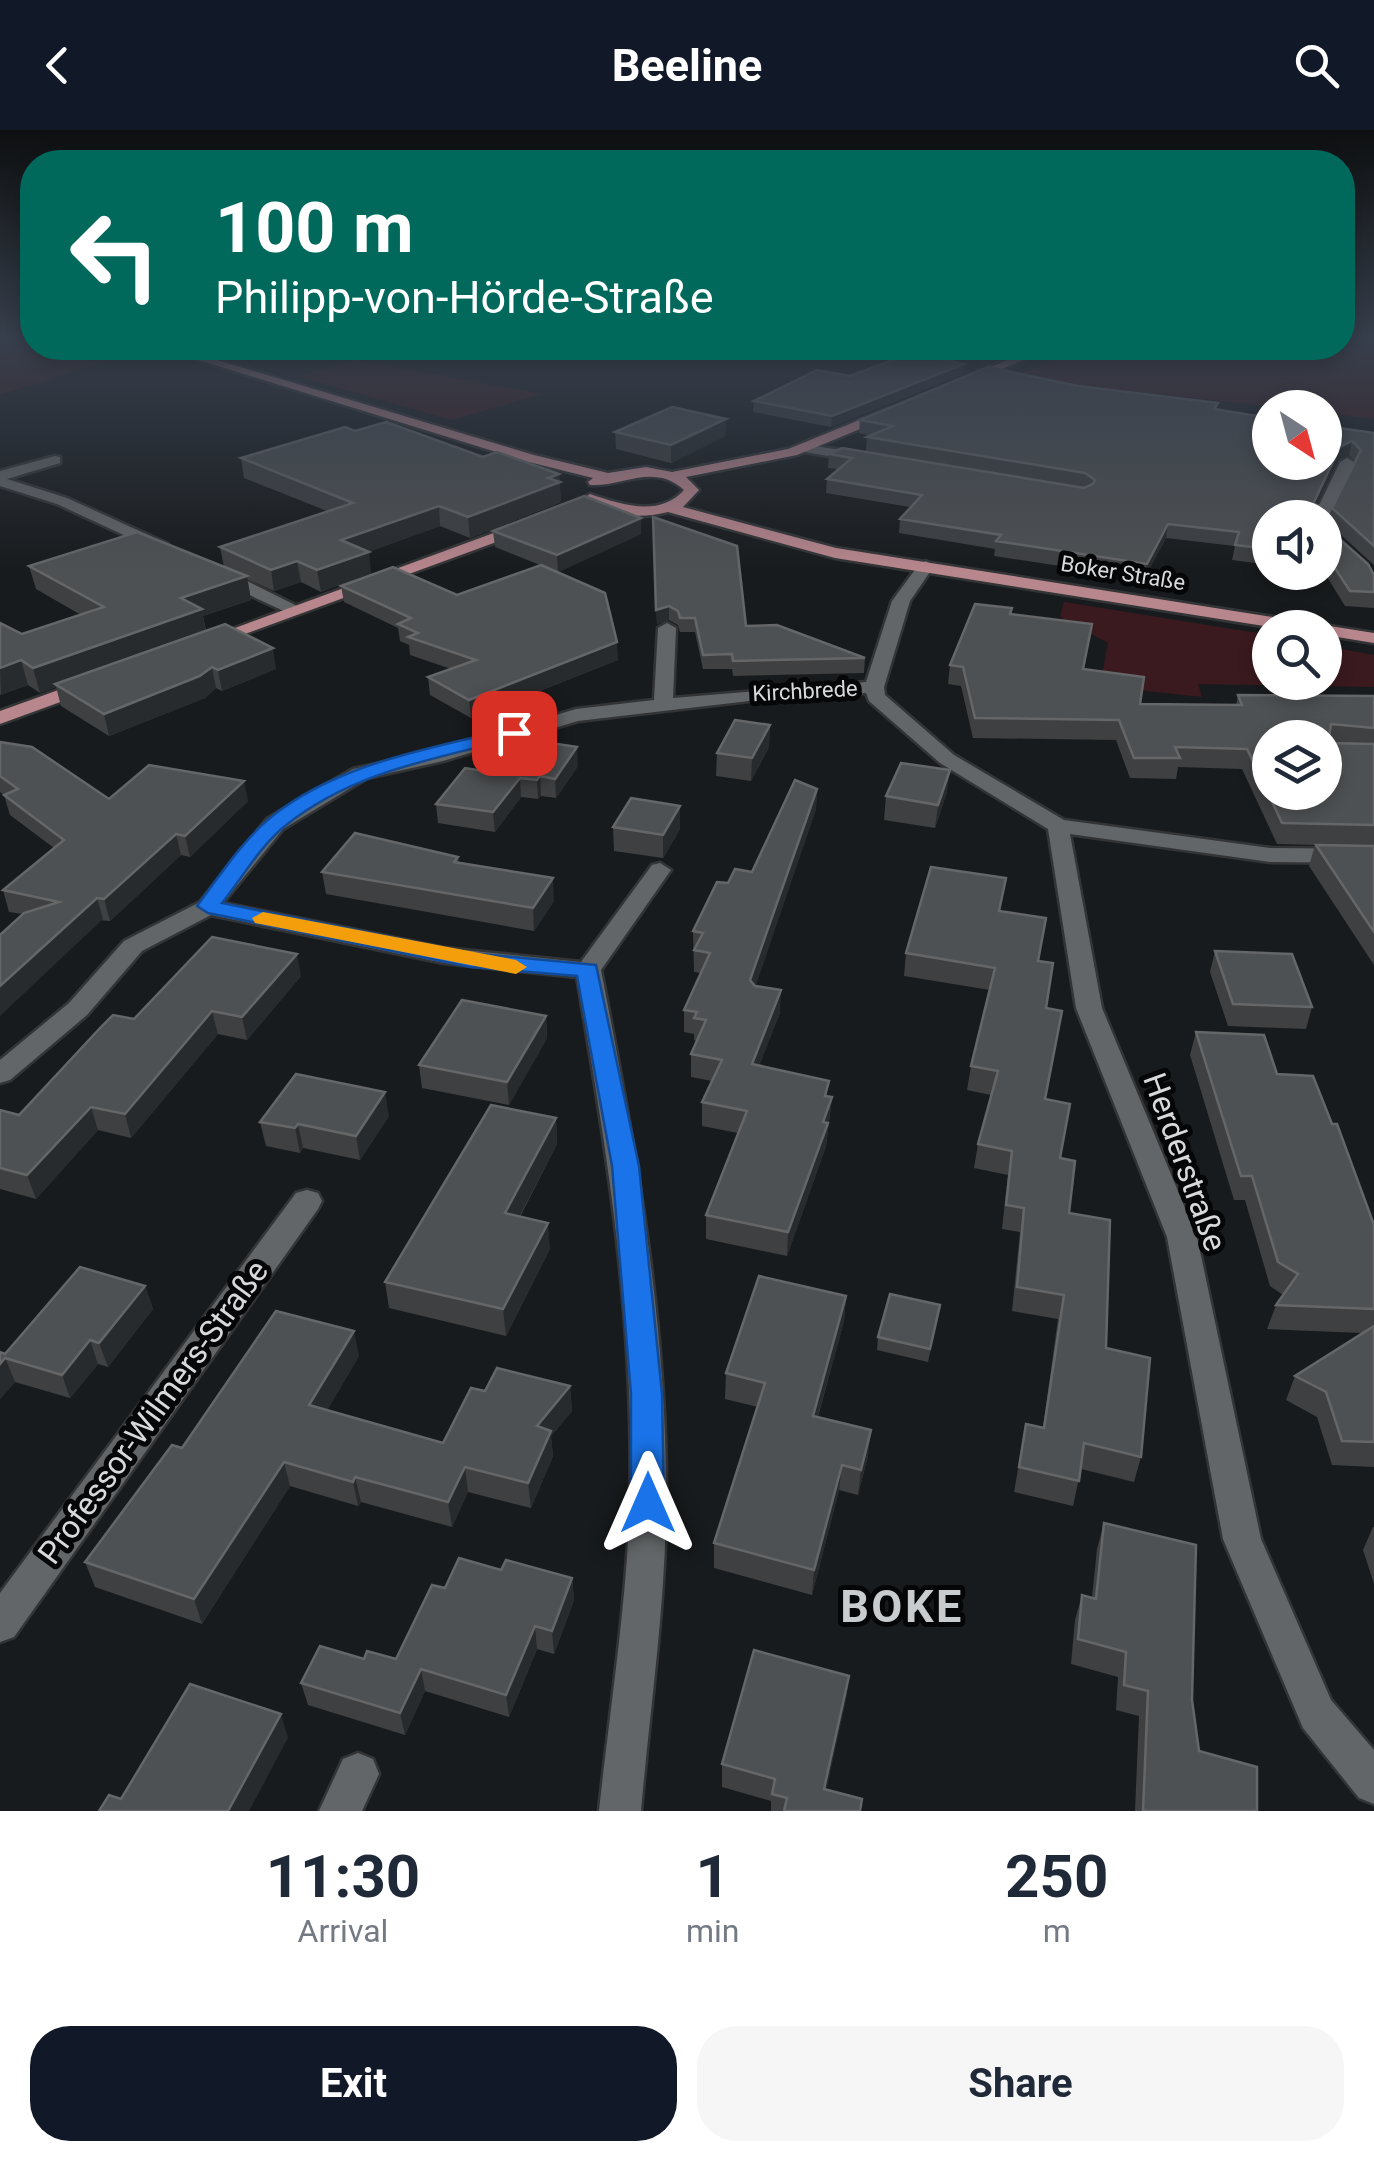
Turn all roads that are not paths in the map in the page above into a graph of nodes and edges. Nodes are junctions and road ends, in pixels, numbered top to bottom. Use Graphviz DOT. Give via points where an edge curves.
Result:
graph roads {
  1 [pos="389,415"];
  2 [pos="881,415"];
  3 [pos="804,448"];
  4 [pos="530,458"];
  5 [pos="54,460"];
  6 [pos="874,460"];
  7 [pos="757,462"];
  8 [pos="1347,462"];
  9 [pos="608,476"];
  10 [pos="671,476"];
  11 [pos="0,479"];
  12 [pos="687,493"];
  13 [pos="589,499"];
  14 [pos="1329,500"];
  15 [pos="570,507"];
  16 [pos="668,507"];
  17 [pos="535,524"];
  18 [pos="170,552"];
  19 [pos="926,566"];
  20 [pos="206,568"];
  21 [pos="294,609"];
  22 [pos="1252,618"];
  23 [pos="667,628"];
  24 [pos="1342,633"];
  25 [pos="1374,638"];
  26 [pos="184,650"];
  27 [pos="110,677"];
  28 [pos="874,687"];
  29 [pos="662,704"];
  30 [pos="0,718"];
  31 [pos="1058,826"];
  32 [pos="1374,856"];
  33 [pos="660,870"];
  34 [pos="208,906"];
  35 [pos="588,970"];
  36 [pos="0,1074"];
  37 [pos="306,1201"];
  38 [pos="0,1624"];
  39 [pos="1374,1783"];
  40 [pos="620,1811"];
  1 -- 4 [label="main road"];
  2 -- 3 [label="main road"];
  3 -- 6 [label="street"];
  3 -- 7 [label="main road"];
  4 -- 9 [label="main road"];
  4 -- 13 [label="main road"];
  5 -- 11 [label="street"];
  7 -- 10 [label="main road"];
  7 -- 12 [label="main road"];
  8 -- 14 [label="street"];
  9 -- 10 [label="main road"];
  9 -- 13 [label="main road"];
  10 -- 12 [label="main road, Boker Straße"];
  11 -- 18 [label="street"];
  12 -- 16 [label="main road"];
  12 -- 19 [label="main road, Boker Straße"];
  13 -- 15 [label="main road"];
  13 -- 16 [label="main road" via="612,508"];
  16 -- 19 [label="main road, Boker Straße" via="795,544"];
  17 -- 21 [label="main road"];
  19 -- 22 [label="main road, Boker Straße"];
  19 -- 28 [label="street, Kirchbrede" via="900,602"];
  20 -- 21 [label="street"];
  21 -- 26 [label="main road"];
  23 -- 29 [label="street"];
  24 -- 25 [label="main road"];
  27 -- 30 [label="main road"];
  28 -- 29 [label="street, Kirchbrede"];
  28 -- 31 [label="street" via="876,698 948,760"];
  29 -- 34 [label="street, Kirchbrede" via="576,715 360,773 275,824"];
  31 -- 32 [label="street" via="1270,855"];
  31 -- 39 [label="street, Herderstraße" via="1089,1008 1182,1237 1242,1540 1318,1714"];
  33 -- 35 [label="street"];
  34 -- 35 [label="street" via="470,960"];
  34 -- 36 [label="street, Kirchbrede" via="124,952 78,1009"];
  35 -- 40 [label="street" via="626,1166 646,1394 648,1503"];
  37 -- 38 [label="street, Professor-Wilmers-Straße"];
}
